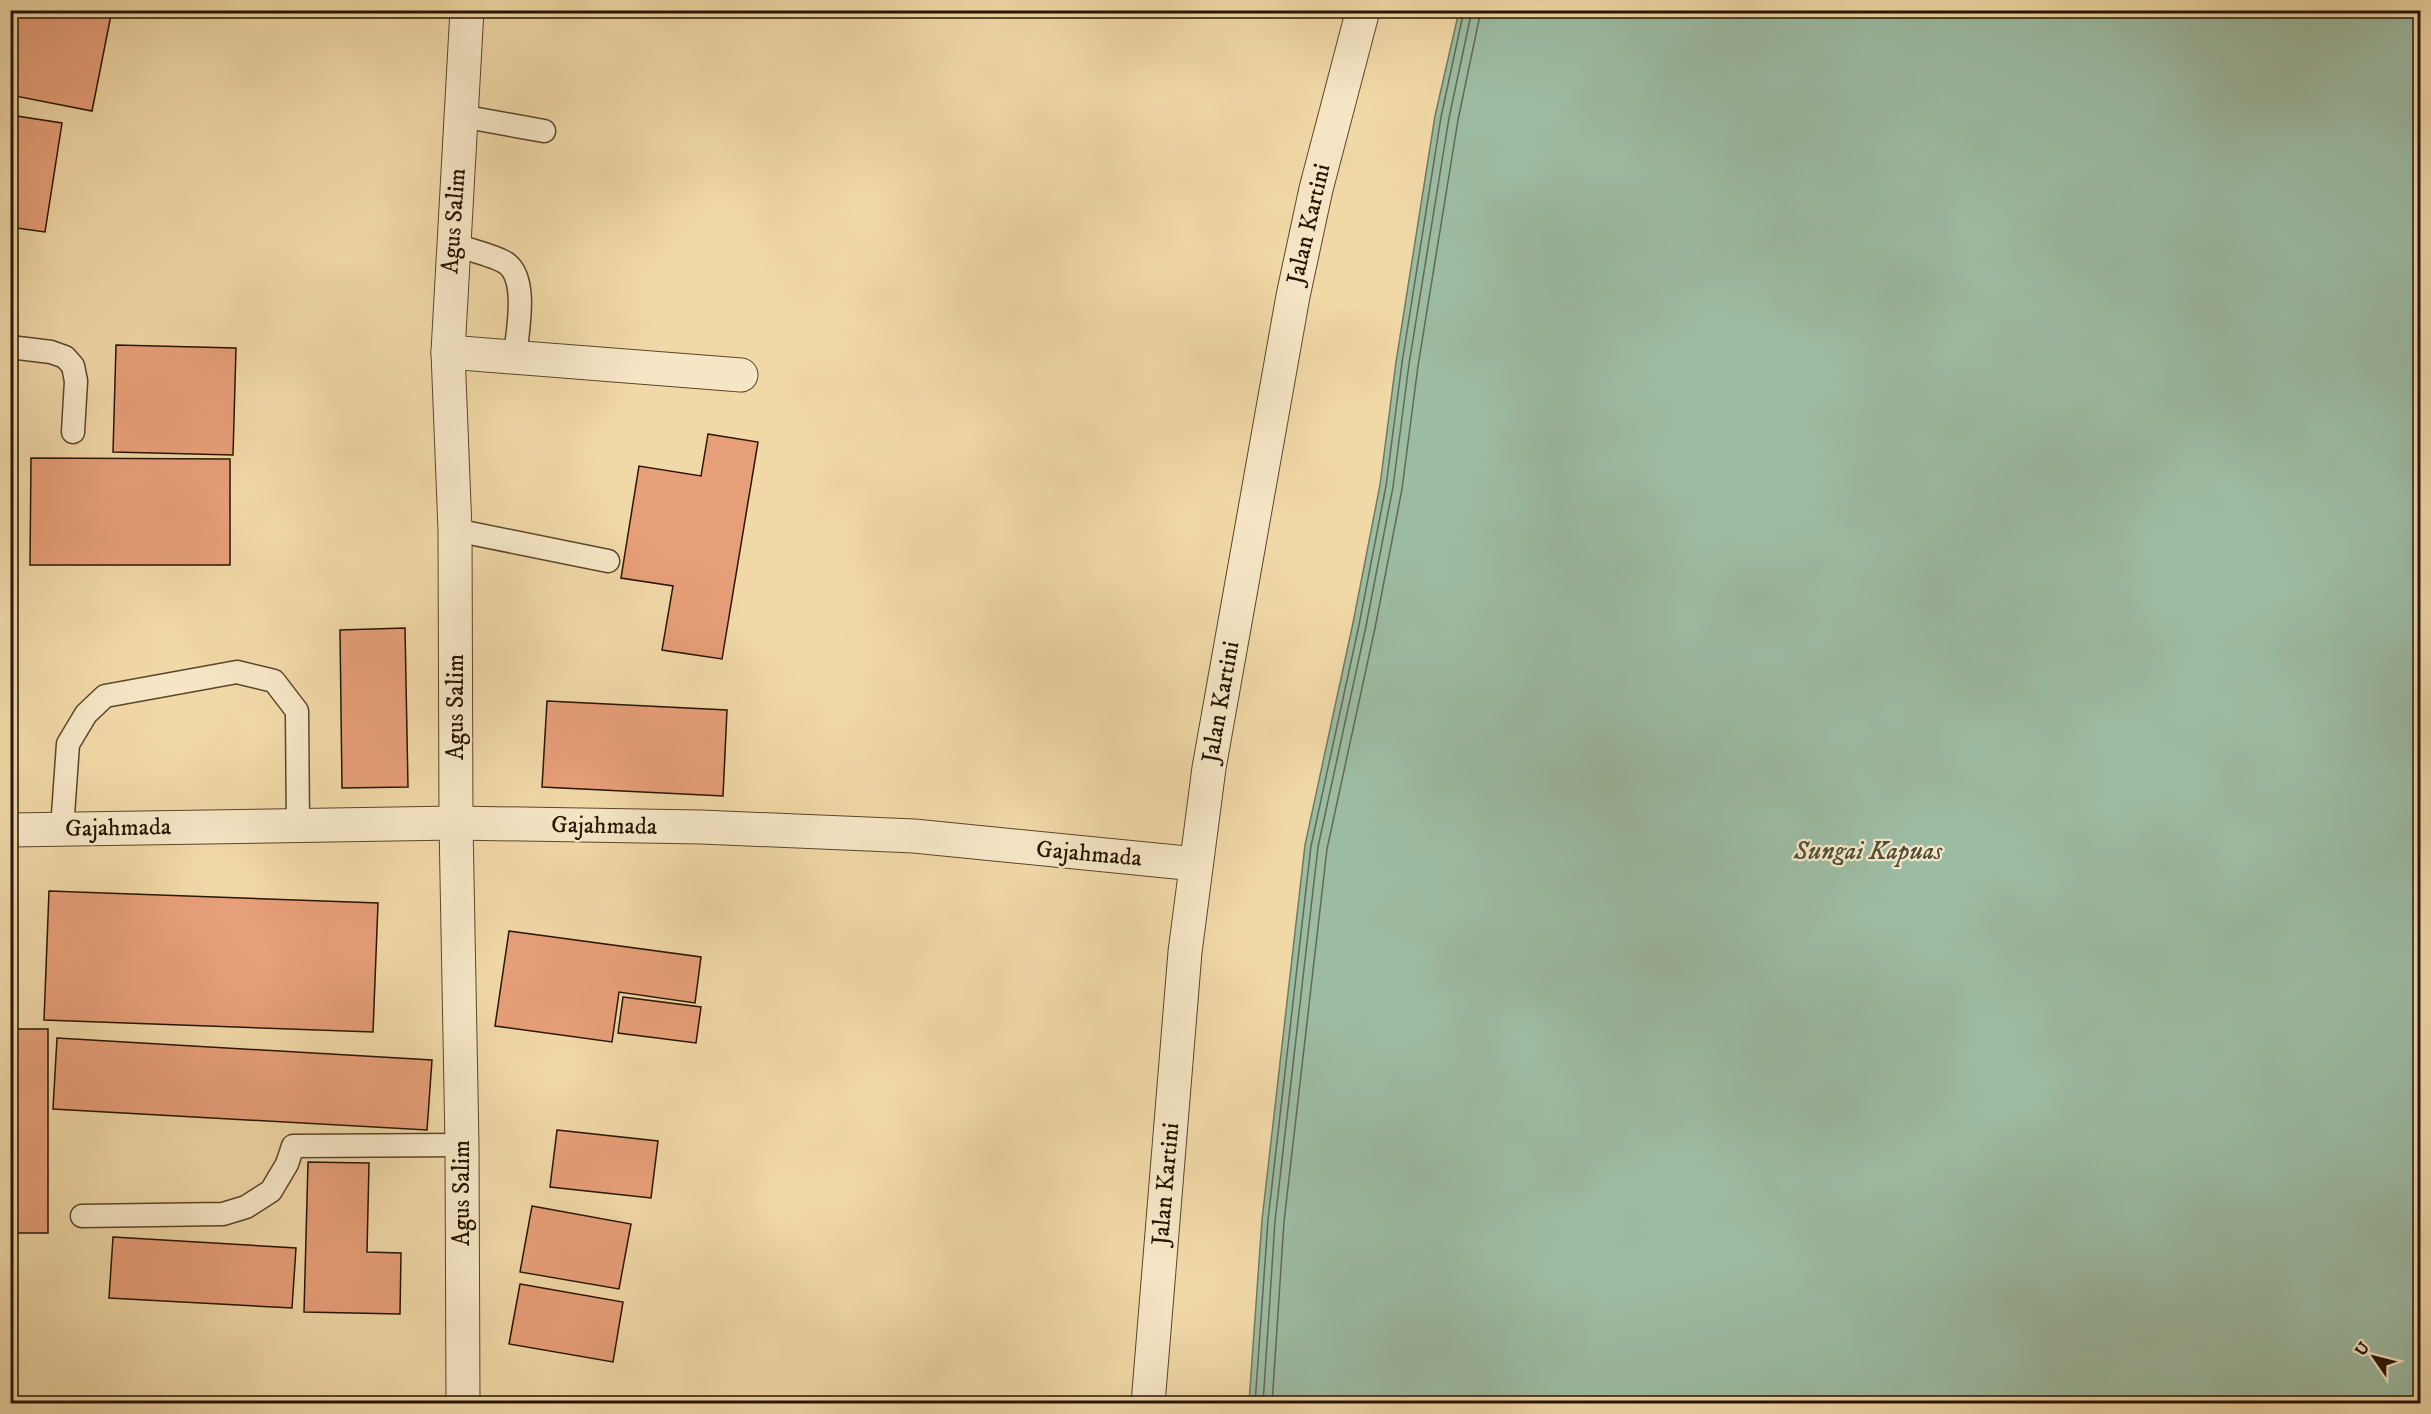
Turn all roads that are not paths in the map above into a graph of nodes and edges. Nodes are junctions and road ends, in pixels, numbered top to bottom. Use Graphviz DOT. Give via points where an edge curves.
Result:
graph roads {
  1 [pos="467,10"];
  2 [pos="1363,10"];
  3 [pos="461,116"];
  4 [pos="544,131"];
  5 [pos="453,244"];
  6 [pos="10,347"];
  7 [pos="448,352"];
  8 [pos="515,357"];
  9 [pos="741,375"];
  10 [pos="73,432"];
  11 [pos="455,530"];
  12 [pos="608,561"];
  13 [pos="456,823"];
  14 [pos="298,826"];
  15 [pos="62,829"];
  16 [pos="10,830"];
  17 [pos="1196,864"];
  18 [pos="462,1146"];
  19 [pos="82,1216"];
  20 [pos="463,1404"];
  21 [pos="1148,1404"];
  1 -- 3 [label="street, Agus Salim"];
  2 -- 17 [label="street, Jalan Kartini" via="1293,296 1209,768"];
  3 -- 4 [label="lane"];
  3 -- 5 [label="street, Agus Salim"];
  5 -- 7 [label="street, Agus Salim"];
  5 -- 8 [label="lane" via="506,263 515,273 520,291"];
  6 -- 10 [label="lane" via="51,352 65,357 73,366"];
  7 -- 8 [label="street"];
  7 -- 11 [label="street, Agus Salim"];
  8 -- 9 [label="street"];
  11 -- 12 [label="lane"];
  11 -- 13 [label="street, Agus Salim"];
  13 -- 14 [label="street, Gajahmada"];
  13 -- 17 [label="street, Gajahmada" via="914,836"];
  13 -- 18 [label="street, Agus Salim"];
  14 -- 15 [label="street, Gajahmada"];
  14 -- 15 [label="lane" via="297,711 274,681 237,672 105,696 86,714 68,744"];
  15 -- 16 [label="street, Gajahmada"];
  17 -- 21 [label="street, Jalan Kartini" via="1185,952"];
  18 -- 19 [label="lane" via="293,1146 270,1191 246,1207 223,1214"];
  18 -- 20 [label="street, Agus Salim"];
}
